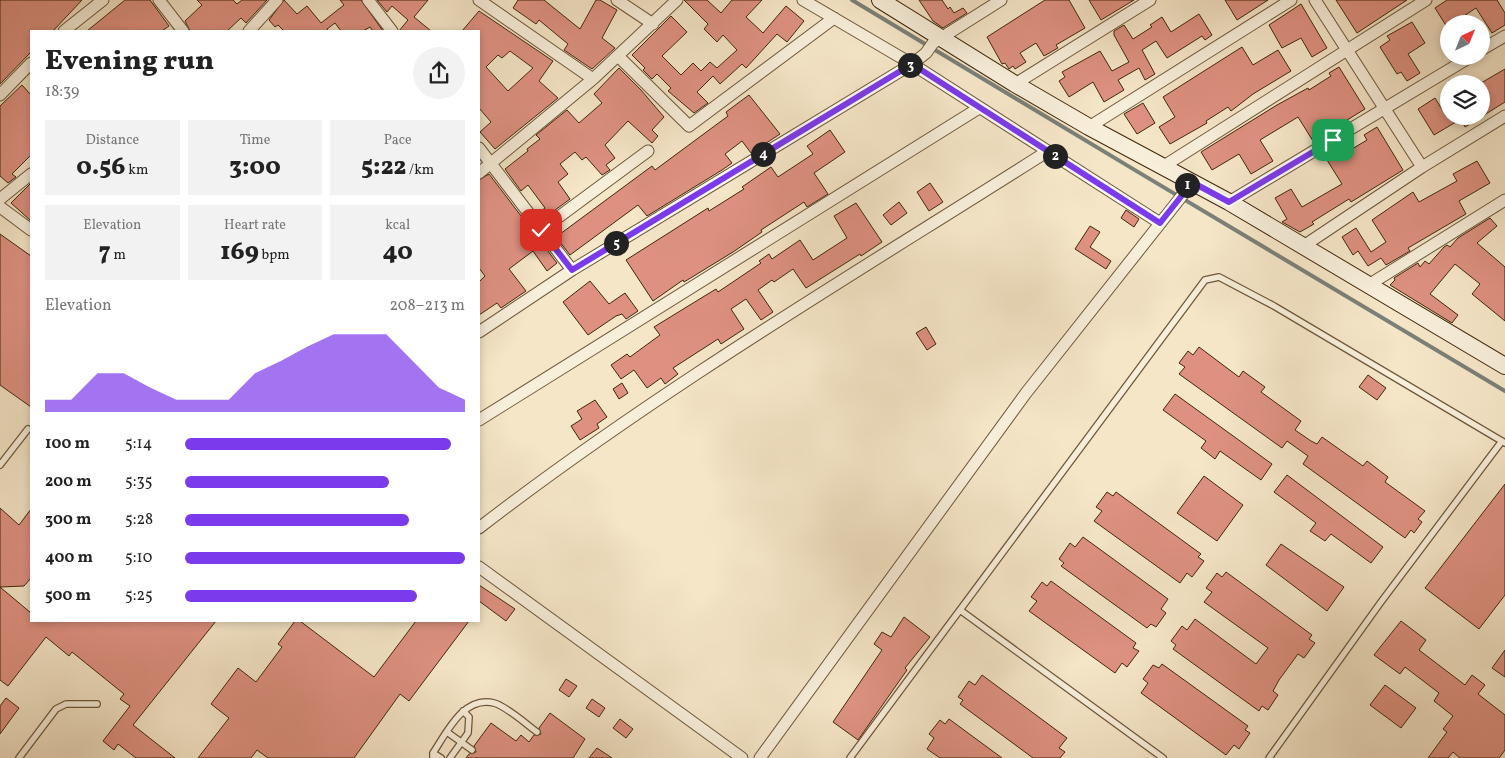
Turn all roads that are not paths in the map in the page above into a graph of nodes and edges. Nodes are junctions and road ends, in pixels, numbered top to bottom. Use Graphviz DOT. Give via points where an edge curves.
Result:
graph roads {
  1 [pos="103,0"];
  2 [pos="159,0"];
  3 [pos="277,0"];
  4 [pos="368,0"];
  5 [pos="479,0"];
  6 [pos="617,0"];
  7 [pos="677,0"];
  8 [pos="803,0"];
  9 [pos="880,0"];
  10 [pos="1001,0"];
  11 [pos="1150,0"];
  12 [pos="1291,0"];
  13 [pos="1315,0"];
  14 [pos="1426,0"];
  15 [pos="834,18"];
  16 [pos="652,24"];
  17 [pos="65,30"];
  18 [pos="183,30"];
  19 [pos="251,30"];
  20 [pos="391,30"];
  21 [pos="1505,36"];
  22 [pos="934,44"];
  23 [pos="1490,45"];
  24 [pos="1346,50"];
  25 [pos="618,56"];
  26 [pos="912,64"];
  27 [pos="30,65"];
  28 [pos="1458,65"];
  29 [pos="593,79"];
  30 [pos="1015,84"];
  31 [pos="0,95"];
  32 [pos="978,108"];
  33 [pos="1385,110"];
  34 [pos="1505,116"];
  35 [pos="1089,127"];
  36 [pos="480,149"];
  37 [pos="648,151"];
  38 [pos="1048,151"];
  39 [pos="491,164"];
  40 [pos="1164,166"];
  41 [pos="1422,167"];
  42 [pos="480,173"];
  43 [pos="30,175"];
  44 [pos="1188,185"];
  45 [pos="0,199"];
  46 [pos="1505,200"];
  47 [pos="1229,202"];
  48 [pos="0,207"];
  49 [pos="1163,220"];
  50 [pos="30,229"];
  51 [pos="541,230"];
  52 [pos="1302,246"];
  53 [pos="572,270"];
  54 [pos="1367,286"];
  55 [pos="480,331"];
  56 [pos="1505,366"];
  57 [pos="480,419"];
  58 [pos="28,429"];
  59 [pos="1504,442"];
  60 [pos="0,465"];
  61 [pos="480,527"];
  62 [pos="480,568"];
  63 [pos="960,610"];
  64 [pos="97,704"];
  65 [pos="463,710"];
  66 [pos="447,732"];
  67 [pos="537,732"];
  68 [pos="462,742"];
  69 [pos="472,750"];
  70 [pos="433,755"];
  71 [pos="19,758"];
  72 [pos="441,758"];
  73 [pos="450,758"];
  74 [pos="742,758"];
  75 [pos="760,758"];
  76 [pos="850,758"];
  77 [pos="1163,758"];
  78 [pos="1269,758"];
  1 -- 17 [label="street"];
  2 -- 18 [label="street"];
  3 -- 19 [label="street"];
  4 -- 20 [label="street"];
  5 -- 29 [label="street"];
  6 -- 16 [label="street"];
  7 -- 16 [label="street"];
  8 -- 15 [label="street"];
  9 -- 22 [label="street"];
  10 -- 22 [label="street"];
  11 -- 30 [label="street"];
  12 -- 35 [label="street"];
  13 -- 24 [label="street"];
  14 -- 24 [label="street"];
  15 -- 25 [label="street" via="689,126"];
  15 -- 26 [label="street"];
  16 -- 25 [label="street"];
  21 -- 23 [label="street"];
  22 -- 26 [label="street"];
  22 -- 30 [label="street"];
  24 -- 33 [label="street"];
  24 -- 40 [label="street"];
  25 -- 29 [label="street"];
  26 -- 32 [label="street"];
  26 -- 53 [label="street"];
  27 -- 31 [label="street"];
  28 -- 33 [label="street"];
  29 -- 39 [label="street"];
  30 -- 35 [label="street"];
  32 -- 38 [label="street"];
  32 -- 57 [label="street"];
  33 -- 41 [label="street"];
  33 -- 47 [label="street"];
  34 -- 41 [label="street"];
  35 -- 40 [label="street"];
  36 -- 39 [label="street"];
  37 -- 51 [label="street"];
  38 -- 49 [label="street"];
  38 -- 61 [label="street" via="720,359 546,476"];
  39 -- 42 [label="street"];
  39 -- 51 [label="street"];
  40 -- 44 [label="street"];
  41 -- 52 [label="street"];
  43 -- 45 [label="street"];
  44 -- 47 [label="street"];
  44 -- 49 [label="street"];
  46 -- 54 [label="street"];
  47 -- 52 [label="street"];
  48 -- 50 [label="street"];
  49 -- 75 [label="street" via="1026,393"];
  51 -- 53 [label="street"];
  52 -- 54 [label="street"];
  53 -- 55 [label="street"];
  54 -- 56 [label="street"];
  58 -- 60 [label="lane"];
  59 -- 63 [label="lane" via="1274,306 1219,277 1212,277 1200,283"];
  59 -- 78 [label="lane" via="1381,602"];
  62 -- 74 [label="street"];
  63 -- 76 [label="lane"];
  63 -- 77 [label="lane"];
  64 -- 71 [label="lane" via="66,704 56,709"];
  65 -- 66 [label="lane"];
  65 -- 67 [label="lane" via="478,702 496,703"];
  65 -- 68 [label="lane" via="470,723"];
  66 -- 68 [label="lane"];
  66 -- 70 [label="lane"];
  68 -- 69 [label="lane"];
  68 -- 73 [label="lane"];
  70 -- 72 [label="lane"];
}
